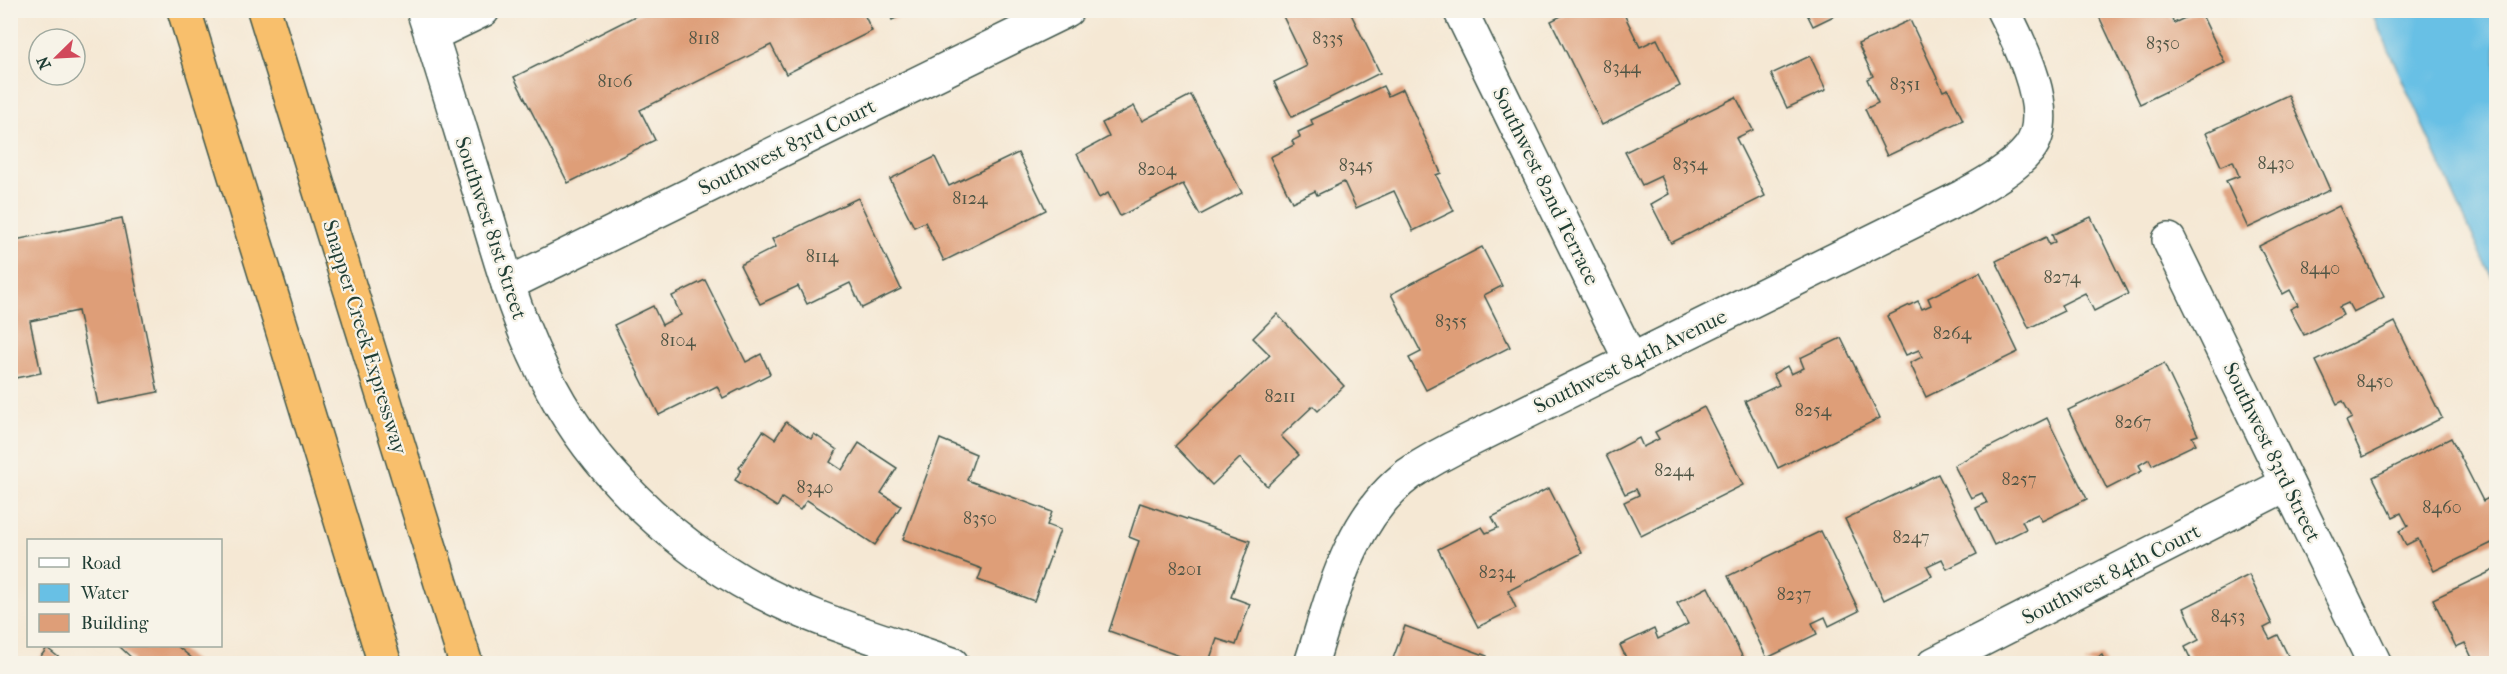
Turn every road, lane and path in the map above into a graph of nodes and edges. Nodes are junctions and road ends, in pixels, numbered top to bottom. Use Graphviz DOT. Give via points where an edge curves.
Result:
graph roads {
  1 [pos="184,10"];
  2 [pos="264,10"];
  3 [pos="483,10"];
  4 [pos="1067,10"];
  5 [pos="1461,10"];
  6 [pos="2003,10"];
  7 [pos="427,23"];
  8 [pos="2169,240"];
  9 [pos="508,284"];
  10 [pos="1631,361"];
  11 [pos="2287,484"];
  12 [pos="385,663"];
  13 [pos="466,663"];
  14 [pos="952,663"];
  15 [pos="1311,663"];
  16 [pos="1934,663"];
  17 [pos="2375,663"];
  1 -- 12 [label="highway"];
  2 -- 13 [label="highway, Snapper Creek Expressway"];
  3 -- 7 [label="street"];
  4 -- 9 [label="street, Southwest 83rd Court"];
  5 -- 10 [label="street, Southwest 82nd Terrace"];
  6 -- 10 [label="street, Southwest 84th Avenue" via="2035,88 2038,127 2036,138 2023,156 1962,197"];
  7 -- 9 [label="street, Southwest 81st Street"];
  8 -- 11 [label="street, Southwest 83rd Street"];
  9 -- 14 [label="street, Southwest 81st Street" via="524,331 562,408 620,482 682,541 742,582 810,614"];
  10 -- 15 [label="street, Southwest 84th Avenue" via="1438,456 1408,475 1386,496 1357,535"];
  11 -- 16 [label="street, Southwest 84th Court"];
  11 -- 17 [label="street, Southwest 83rd Street"];
}
